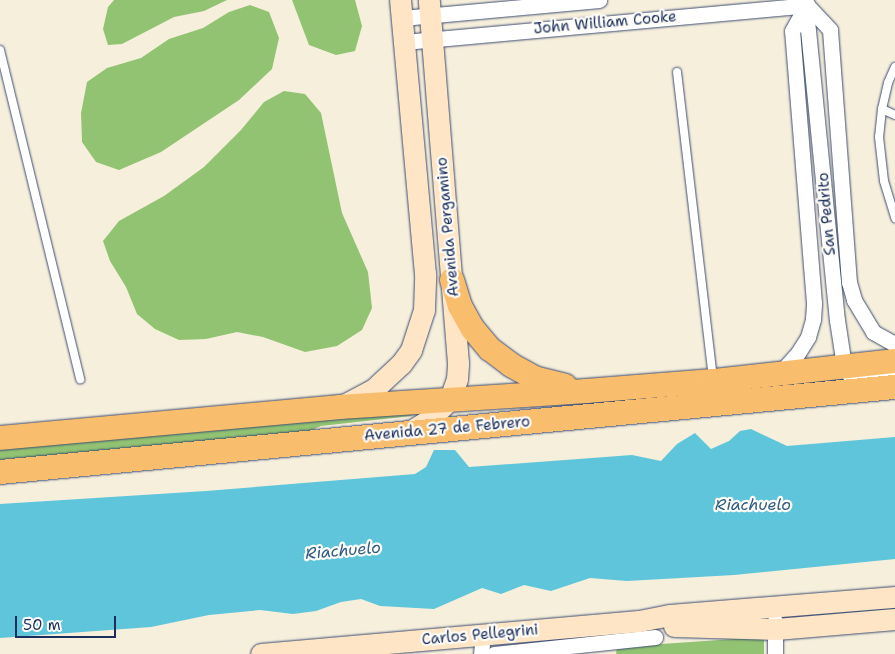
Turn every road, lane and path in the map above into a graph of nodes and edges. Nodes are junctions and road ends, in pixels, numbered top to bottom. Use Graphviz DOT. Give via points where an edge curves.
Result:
graph roads {
  1 [pos="599,0"];
  2 [pos="808,2"];
  3 [pos="429,8"];
  4 [pos="401,9"];
  5 [pos="432,40"];
  6 [pos="404,42"];
  7 [pos="0,50"];
  8 [pos="895,68"];
  9 [pos="677,72"];
  10 [pos="882,109"];
  11 [pos="895,115"];
  12 [pos="895,218"];
  13 [pos="452,280"];
  14 [pos="895,344"];
  15 [pos="895,361"];
  16 [pos="844,366"];
  17 [pos="779,374"];
  18 [pos="895,374"];
  19 [pos="80,379"];
  20 [pos="714,380"];
  21 [pos="895,387"];
  22 [pos="586,391"];
  23 [pos="450,399"];
  24 [pos="340,407"];
  25 [pos="408,433"];
  26 [pos="5,435"];
  27 [pos="0,472"];
  28 [pos="895,597"];
  29 [pos="775,608"];
  30 [pos="895,619"];
  31 [pos="639,621"];
  32 [pos="776,629"];
  33 [pos="655,637"];
  34 [pos="482,644"];
  35 [pos="261,654"];
  36 [pos="494,654"];
  37 [pos="775,654"];
  1 -- 3 [label="street, John William Cooke"];
  2 -- 5 [label="street, John William Cooke"];
  2 -- 14 [label="street, San Pedrito" via="830,30 849,282 854,300 873,332"];
  2 -- 16 [label="street, San Pedrito"];
  2 -- 17 [label="street, San Pedrito" via="792,31 813,319 808,337"];
  3 -- 4 [label="street, John William Cooke"];
  3 -- 5 [label="main road, Avenida Pergamino"];
  4 -- 6 [label="main road, Avenida Pergamino"];
  5 -- 6 [label="street, John William Cooke"];
  5 -- 13 [label="main road, Avenida Pergamino"];
  6 -- 24 [label="main road, Avenida Pergamino" via="425,274 424,310 412,350 401,364 374,389"];
  7 -- 19 [label="lane"];
  8 -- 10 [label="lane"];
  9 -- 20 [label="lane"];
  10 -- 11 [label="lane"];
  10 -- 12 [label="lane" via="879,137 884,180"];
  13 -- 22 [label="main road" via="460,306 490,349 534,378"];
  13 -- 23 [label="main road, Avenida Pergamino" via="458,363"];
  15 -- 16 [label="main road, Avenida 27 de Febrero"];
  16 -- 17 [label="main road, Avenida 27 de Febrero"];
  16 -- 18 [label="street" via="854,378"];
  17 -- 20 [label="main road, Avenida 27 de Febrero"];
  20 -- 22 [label="main road, Avenida 27 de Febrero"];
  21 -- 25 [label="main road, Avenida 27 de Febrero"];
  22 -- 23 [label="main road, Avenida 27 de Febrero"];
  23 -- 24 [label="main road, Avenida 27 de Febrero"];
  23 -- 25 [label="main road, Avenida Pergamino" via="429,420"];
  24 -- 26 [label="main road, Avenida 27 de Febrero"];
  25 -- 27 [label="main road, Avenida 27 de Febrero"];
  28 -- 29 [label="main road, Carlos Pellegrini"];
  29 -- 31 [label="main road, Carlos Pellegrini" via="670,615"];
  29 -- 32 [label="street"];
  30 -- 32 [label="main road, Carlos Pellegrini"];
  31 -- 32 [label="main road, Carlos Pellegrini" via="703,628"];
  31 -- 34 [label="main road, Carlos Pellegrini"];
  32 -- 37 [label="street"];
  33 -- 36 [label="street, Carlos Pellegrini"];
  34 -- 35 [label="main road, Carlos Pellegrini"];
}
